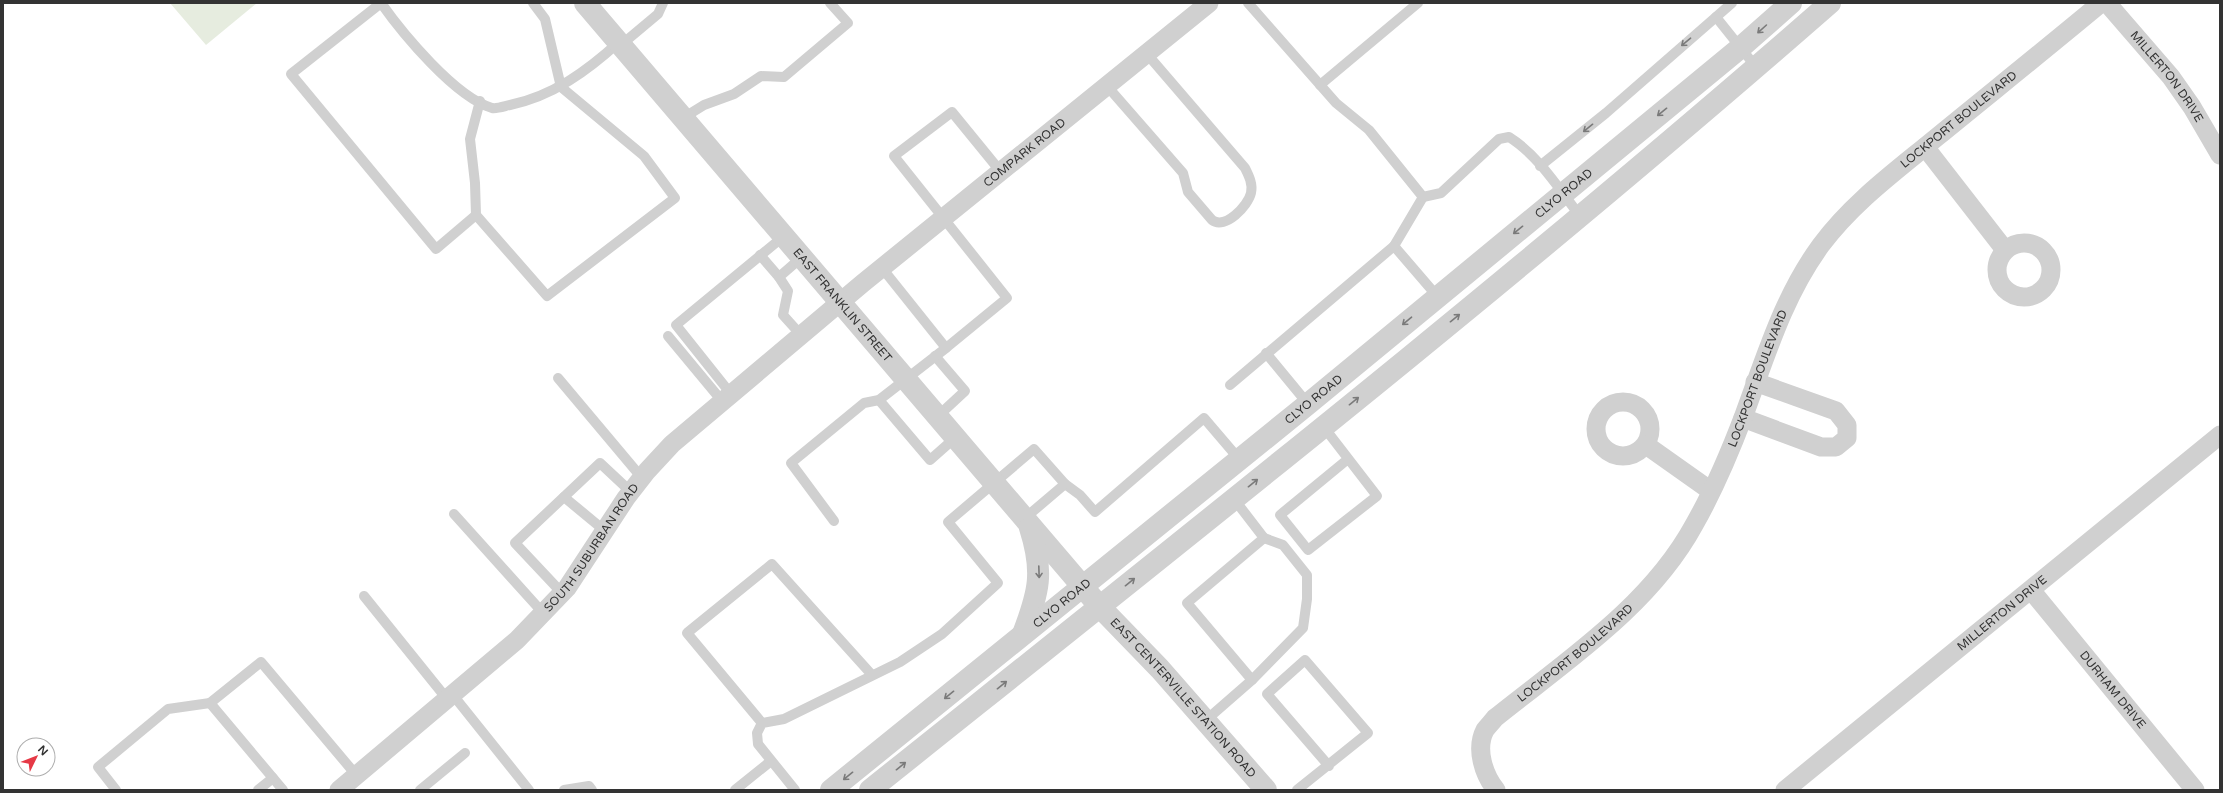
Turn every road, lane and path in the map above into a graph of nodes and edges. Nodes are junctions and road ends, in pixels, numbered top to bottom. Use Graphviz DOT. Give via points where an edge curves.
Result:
graph roads {
  1 [pos="381,3"];
  2 [pos="533,3"];
  3 [pos="585,3"];
  4 [pos="663,3"];
  5 [pos="830,3"];
  6 [pos="1248,3"];
  7 [pos="1418,3"];
  8 [pos="1732,3"];
  9 [pos="1791,3"];
  10 [pos="1830,3"];
  11 [pos="2101,3"];
  12 [pos="2107,3"];
  13 [pos="1203,5"];
  14 [pos="1716,17"];
  15 [pos="620,44"];
  16 [pos="1740,48"];
  17 [pos="1147,54"];
  18 [pos="1756,67"];
  19 [pos="1320,85"];
  20 [pos="1107,86"];
  21 [pos="561,87"];
  22 [pos="480,101"];
  23 [pos="683,118"];
  24 [pos="1925,147"];
  25 [pos="2220,155"];
  26 [pos="1540,166"];
  27 [pos="1001,172"];
  28 [pos="1562,194"];
  29 [pos="1423,197"];
  30 [pos="476,215"];
  31 [pos="1580,216"];
  32 [pos="943,219"];
  33 [pos="784,236"];
  34 [pos="1394,246"];
  35 [pos="2005,250"];
  36 [pos="760,256"];
  37 [pos="802,257"];
  38 [pos="882,268"];
  39 [pos="778,277"];
  40 [pos="1437,296"];
  41 [pos="840,302"];
  42 [pos="801,335"];
  43 [pos="668,336"];
  44 [pos="946,348"];
  45 [pos="1266,353"];
  46 [pos="935,356"];
  47 [pos="558,378"];
  48 [pos="906,378"];
  49 [pos="1755,382"];
  50 [pos="1230,385"];
  51 [pos="726,397"];
  52 [pos="879,400"];
  53 [pos="1308,404"];
  54 [pos="938,416"];
  55 [pos="1743,418"];
  56 [pos="1323,426"];
  57 [pos="2220,435"];
  58 [pos="956,437"];
  59 [pos="1646,445"];
  60 [pos="1239,459"];
  61 [pos="1348,459"];
  62 [pos="995,482"];
  63 [pos="1065,484"];
  64 [pos="636,485"];
  65 [pos="1711,491"];
  66 [pos="564,497"];
  67 [pos="1234,499"];
  68 [pos="454,514"];
  69 [pos="1026,519"];
  70 [pos="834,521"];
  71 [pos="604,531"];
  72 [pos="1264,538"];
  73 [pos="1084,586"];
  74 [pos="2031,590"];
  75 [pos="562,593"];
  76 [pos="364,596"];
  77 [pos="1100,606"];
  78 [pos="544,614"];
  79 [pos="1023,635"];
  80 [pos="872,675"];
  81 [pos="1252,680"];
  82 [pos="450,697"];
  83 [pos="210,704"];
  84 [pos="1206,721"];
  85 [pos="762,724"];
  86 [pos="465,753"];
  87 [pos="771,760"];
  88 [pos="1329,766"];
  89 [pos="357,776"];
  90 [pos="273,778"];
  91 [pos="1493,789"];
  92 [pos="116,790"];
  93 [pos="258,790"];
  94 [pos="283,790"];
  95 [pos="339,790"];
  96 [pos="420,790"];
  97 [pos="529,790"];
  98 [pos="564,790"];
  99 [pos="592,790"];
  100 [pos="735,790"];
  101 [pos="795,790"];
  102 [pos="831,790"];
  103 [pos="870,790"];
  104 [pos="1266,790"];
  105 [pos="1296,790"];
  106 [pos="1785,790"];
  107 [pos="2195,790"];
  1 -- 22 [label="lane" via="456,89"];
  1 -- 30 [label="lane" via="291,74 436,248"];
  2 -- 21 [label="lane" via="545,19"];
  3 -- 15 [label="street, EAST FRANKLIN STREET"];
  4 -- 15 [label="lane" via="658,14"];
  5 -- 23 [label="lane" via="848,23 784,77 761,76 734,94 704,105"];
  6 -- 19 [label="lane"];
  7 -- 19 [label="lane"];
  8 -- 14 [label="lane"];
  9 -- 16 [label="street, CLYO ROAD, one-way"];
  10 -- 18 [label="street"];
  11 -- 24 [label="street, LOCKPORT BOULEVARD"];
  12 -- 25 [label="street, MILLERTON DRIVE" via="2171,77"];
  13 -- 17 [label="street, COMPARK ROAD"];
  14 -- 16 [label="lane"];
  14 -- 26 [label="lane, one-way" via="1606,113"];
  15 -- 21 [label="lane"];
  15 -- 23 [label="street, EAST FRANKLIN STREET"];
  16 -- 18 [label="lane"];
  16 -- 28 [label="street, CLYO ROAD, one-way"];
  17 -- 20 [label="street, COMPARK ROAD"];
  17 -- 20 [label="lane" via="1245,168 1250,179 1251,192 1244,206 1231,218 1222,223 1212,220 1188,192 1183,173"];
  18 -- 31 [label="street"];
  19 -- 29 [label="lane" via="1336,103 1369,130"];
  20 -- 27 [label="street, COMPARK ROAD"];
  21 -- 22 [label="lane" via="523,102 493,108"];
  21 -- 30 [label="lane" via="644,156 675,198 547,296"];
  22 -- 30 [label="lane" via="470,139"];
  23 -- 33 [label="street, EAST FRANKLIN STREET"];
  24 -- 35 [label="street"];
  24 -- 49 [label="street, LOCKPORT BOULEVARD" via="1862,198 1822,244 1788,297"];
  26 -- 28 [label="lane"];
  26 -- 29 [label="lane" via="1509,136 1499,139 1441,193"];
  27 -- 32 [label="street, COMPARK ROAD"];
  27 -- 32 [label="lane" via="952,112 894,156"];
  28 -- 31 [label="lane"];
  28 -- 40 [label="street, CLYO ROAD, one-way"];
  29 -- 34 [label="lane"];
  56 -- 31 [label="street, one-way"];
  32 -- 38 [label="street, COMPARK ROAD"];
  32 -- 44 [label="lane" via="1007,298"];
  33 -- 36 [label="lane"];
  33 -- 37 [label="street, EAST FRANKLIN STREET"];
  34 -- 40 [label="lane"];
  34 -- 45 [label="lane"];
  36 -- 39 [label="lane"];
  36 -- 51 [label="lane" via="676,325"];
  37 -- 39 [label="lane"];
  37 -- 41 [label="street, EAST FRANKLIN STREET"];
  38 -- 41 [label="street, COMPARK ROAD"];
  38 -- 44 [label="lane"];
  39 -- 42 [label="lane" via="788,291 783,315"];
  40 -- 53 [label="street, CLYO ROAD, one-way"];
  41 -- 42 [label="street, SOUTH SUBURBAN ROAD"];
  41 -- 48 [label="street, EAST FRANKLIN STREET"];
  42 -- 51 [label="street, SOUTH SUBURBAN ROAD"];
  43 -- 51 [label="lane"];
  44 -- 46 [label="lane"];
  45 -- 50 [label="lane"];
  45 -- 53 [label="lane"];
  46 -- 48 [label="lane"];
  46 -- 54 [label="lane" via="965,391"];
  47 -- 64 [label="lane"];
  48 -- 52 [label="lane"];
  48 -- 54 [label="street, EAST FRANKLIN STREET"];
  49 -- 55 [label="street, LOCKPORT BOULEVARD"];
  49 -- 55 [label="street" via="1836,411 1847,425 1847,438 1836,447 1821,447"];
  51 -- 64 [label="street, SOUTH SUBURBAN ROAD" via="672,444"];
  52 -- 58 [label="lane" via="930,460"];
  52 -- 70 [label="lane" via="864,403 791,463"];
  53 -- 60 [label="street, CLYO ROAD"];
  54 -- 58 [label="street, EAST FRANKLIN STREET"];
  55 -- 65 [label="street, LOCKPORT BOULEVARD"];
  56 -- 61 [label="lane"];
  67 -- 56 [label="street, one-way"];
  57 -- 74 [label="street, MILLERTON DRIVE"];
  58 -- 62 [label="street, EAST FRANKLIN STREET"];
  59 -- 65 [label="street"];
  60 -- 63 [label="lane" via="1204,418 1095,512 1080,495"];
  60 -- 73 [label="street, CLYO ROAD"];
  61 -- 61 [label="lane" via="1377,496 1308,550 1280,515"];
  62 -- 63 [label="lane" via="1034,449"];
  62 -- 69 [label="street, EAST FRANKLIN STREET"];
  62 -- 80 [label="lane" via="948,522 998,583 942,634 900,662"];
  63 -- 69 [label="lane"];
  64 -- 66 [label="lane" via="600,463"];
  64 -- 71 [label="street, SOUTH SUBURBAN ROAD"];
  65 -- 91 [label="street, LOCKPORT BOULEVARD" via="1677,554 1662,574 1640,597 1485,730 1481,757"];
  66 -- 71 [label="lane"];
  66 -- 75 [label="lane" via="515,543"];
  67 -- 72 [label="lane"];
  77 -- 67 [label="street, one-way"];
  68 -- 78 [label="lane"];
  69 -- 73 [label="street, EAST FRANKLIN STREET"];
  69 -- 79 [label="street, one-way" via="1037,550 1039,576 1036,599"];
  71 -- 75 [label="street, SOUTH SUBURBAN ROAD"];
  72 -- 81 [label="lane" via="1283,545 1307,575 1306,619 1296,636"];
  72 -- 81 [label="lane" via="1187,603"];
  73 -- 77 [label="street, EAST FRANKLIN STREET"];
  73 -- 79 [label="street, CLYO ROAD"];
  74 -- 106 [label="street, MILLERTON DRIVE"];
  74 -- 107 [label="street, DURHAM DRIVE"];
  75 -- 78 [label="street, SOUTH SUBURBAN ROAD"];
  76 -- 82 [label="lane"];
  77 -- 84 [label="street, EAST CENTERVILLE STATION ROAD" via="1160,668"];
  103 -- 77 [label="street, one-way"];
  78 -- 82 [label="street, SOUTH SUBURBAN ROAD"];
  79 -- 102 [label="street, CLYO ROAD, one-way"];
  80 -- 85 [label="lane" via="784,719"];
  80 -- 85 [label="lane" via="772,564 687,633"];
  81 -- 84 [label="lane"];
  82 -- 89 [label="street, SOUTH SUBURBAN ROAD"];
  82 -- 97 [label="lane"];
  83 -- 89 [label="lane" via="261,662"];
  83 -- 90 [label="lane"];
  83 -- 92 [label="lane" via="168,709 98,767"];
  84 -- 104 [label="street, EAST CENTERVILLE STATION ROAD"];
  85 -- 87 [label="lane" via="757,733 758,744"];
  86 -- 96 [label="lane"];
  87 -- 100 [label="lane"];
  87 -- 101 [label="lane"];
  88 -- 88 [label="lane" via="1368,733 1304,660 1267,694"];
  88 -- 105 [label="lane"];
  89 -- 95 [label="street, SOUTH SUBURBAN ROAD"];
  90 -- 93 [label="lane"];
  90 -- 94 [label="lane"];
  98 -- 99 [label="lane" via="589,786"];
}
